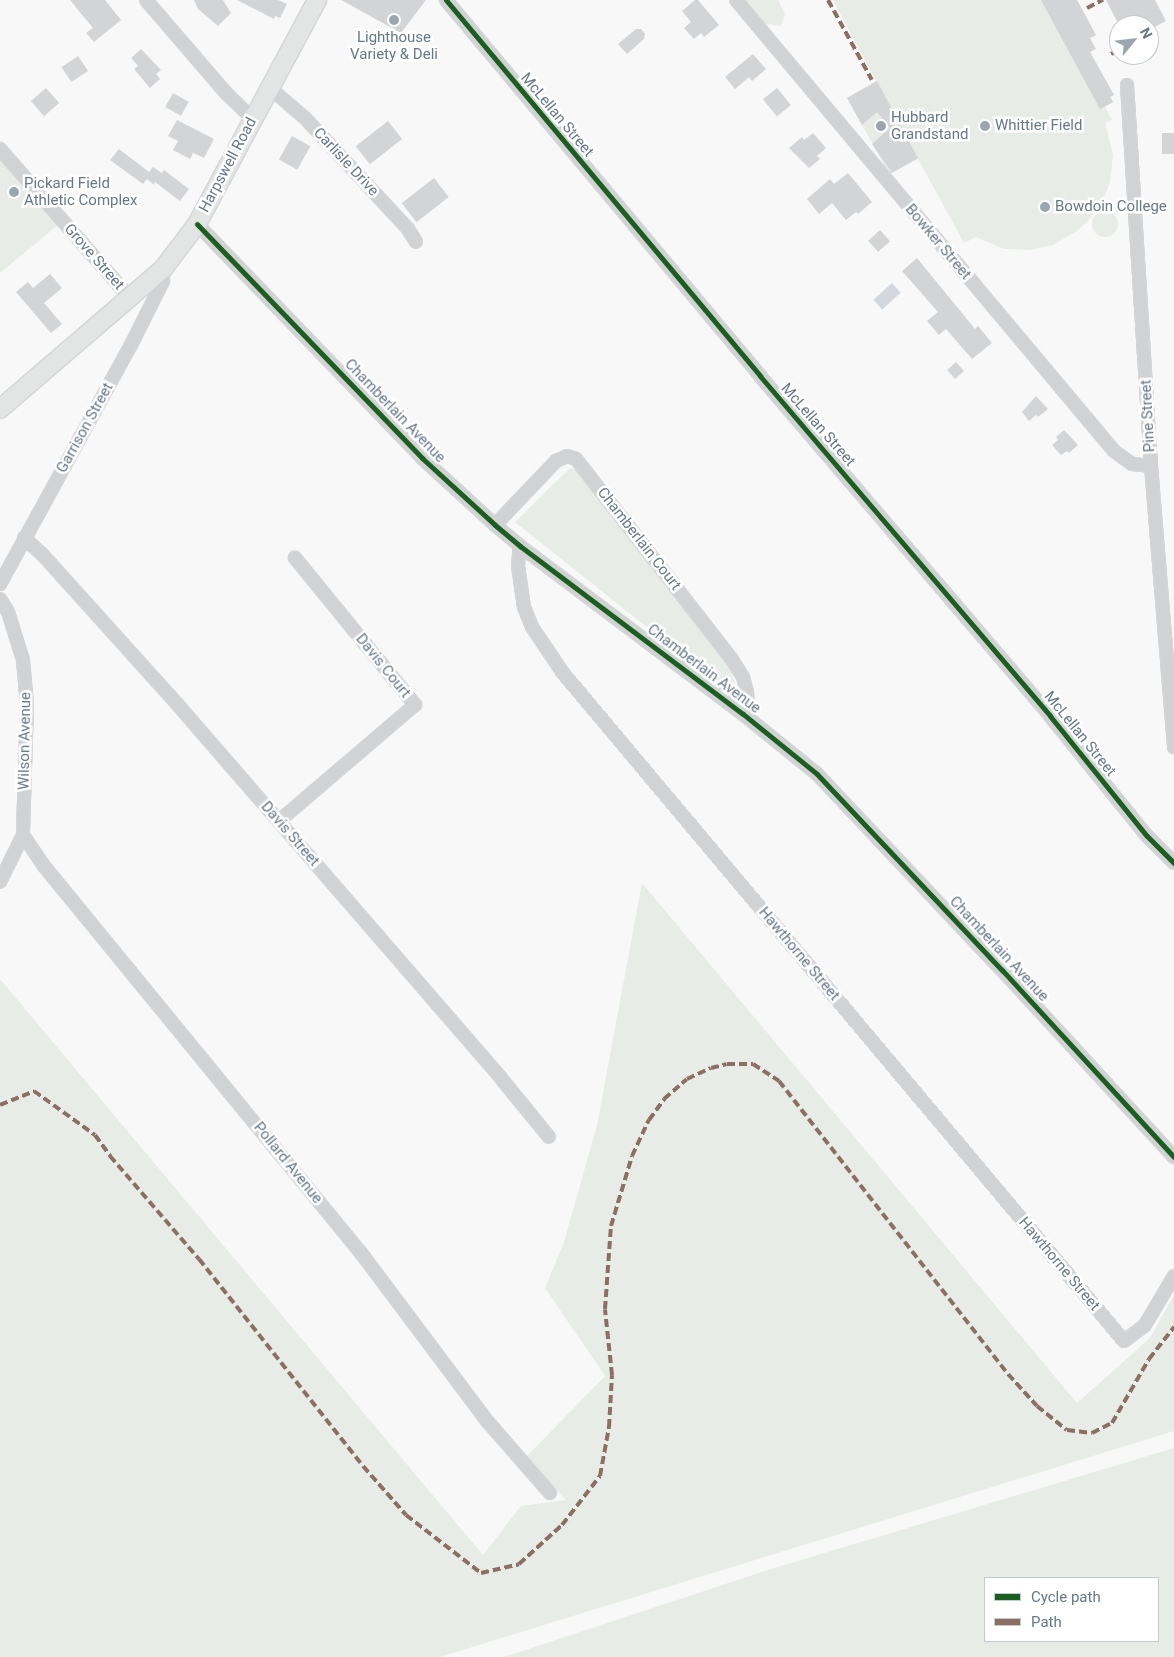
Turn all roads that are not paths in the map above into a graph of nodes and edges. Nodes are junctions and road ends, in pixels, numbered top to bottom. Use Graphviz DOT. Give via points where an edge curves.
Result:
graph roads {
  1 [pos="146,0"];
  2 [pos="317,0"];
  3 [pos="446,0"];
  4 [pos="736,0"];
  5 [pos="1127,85"];
  6 [pos="270,88"];
  7 [pos="253,119"];
  8 [pos="0,149"];
  9 [pos="197,224"];
  10 [pos="416,242"];
  11 [pos="163,269"];
  12 [pos="129,297"];
  13 [pos="0,409"];
  14 [pos="1151,466"];
  15 [pos="495,525"];
  16 [pos="24,538"];
  17 [pos="520,546"];
  18 [pos="295,558"];
  19 [pos="0,584"];
  20 [pos="0,599"];
  21 [pos="743,714"];
  22 [pos="1174,747"];
  23 [pos="280,821"];
  24 [pos="23,835"];
  25 [pos="1174,863"];
  26 [pos="0,882"];
  27 [pos="549,1137"];
  28 [pos="1174,1157"];
  29 [pos="1174,1276"];
  30 [pos="550,1493"];
  1 -- 7 [label="street" via="226,93"];
  2 -- 6 [label="main road, Harpswell Road"];
  3 -- 25 [label="street, McLellan Street" via="747,361 1050,716 1147,836"];
  4 -- 14 [label="street, Bowker Street" via="1114,451 1132,464"];
  5 -- 14 [label="street, Pine Street"];
  6 -- 7 [label="main road, Harpswell Road"];
  6 -- 10 [label="street, Carlisle Drive" via="305,118 408,229"];
  7 -- 9 [label="main road, Harpswell Road"];
  8 -- 12 [label="street, Grove Street"];
  9 -- 11 [label="main road, Harpswell Road"];
  9 -- 15 [label="street, Chamberlain Avenue" via="422,458"];
  11 -- 12 [label="main road, Harpswell Road"];
  11 -- 16 [label="street, Garrison Street" via="163,281 131,345"];
  12 -- 13 [label="main road, Harpswell Road"];
  14 -- 22 [label="street, Pine Street"];
  15 -- 17 [label="street, Chamberlain Avenue"];
  15 -- 21 [label="street, Chamberlain Court" via="556,461 567,456 576,459 743,676 748,704"];
  16 -- 19 [label="street, Garrison Street"];
  16 -- 23 [label="street, Davis Street" via="92,609"];
  17 -- 21 [label="street, Chamberlain Avenue"];
  17 -- 29 [label="street, Hawthorne Street" via="518,566 524,607 532,627 563,673 1124,1341 1145,1325"];
  18 -- 23 [label="street, Davis Court" via="415,705"];
  20 -- 24 [label="street, Wilson Avenue" via="16,636 25,683"];
  21 -- 28 [label="street, Chamberlain Avenue" via="817,774 852,808"];
  23 -- 27 [label="street, Davis Street"];
  24 -- 26 [label="street, Wilson Avenue"];
  24 -- 30 [label="street, Pollard Avenue" via="50,874 361,1253 488,1422"];
}
